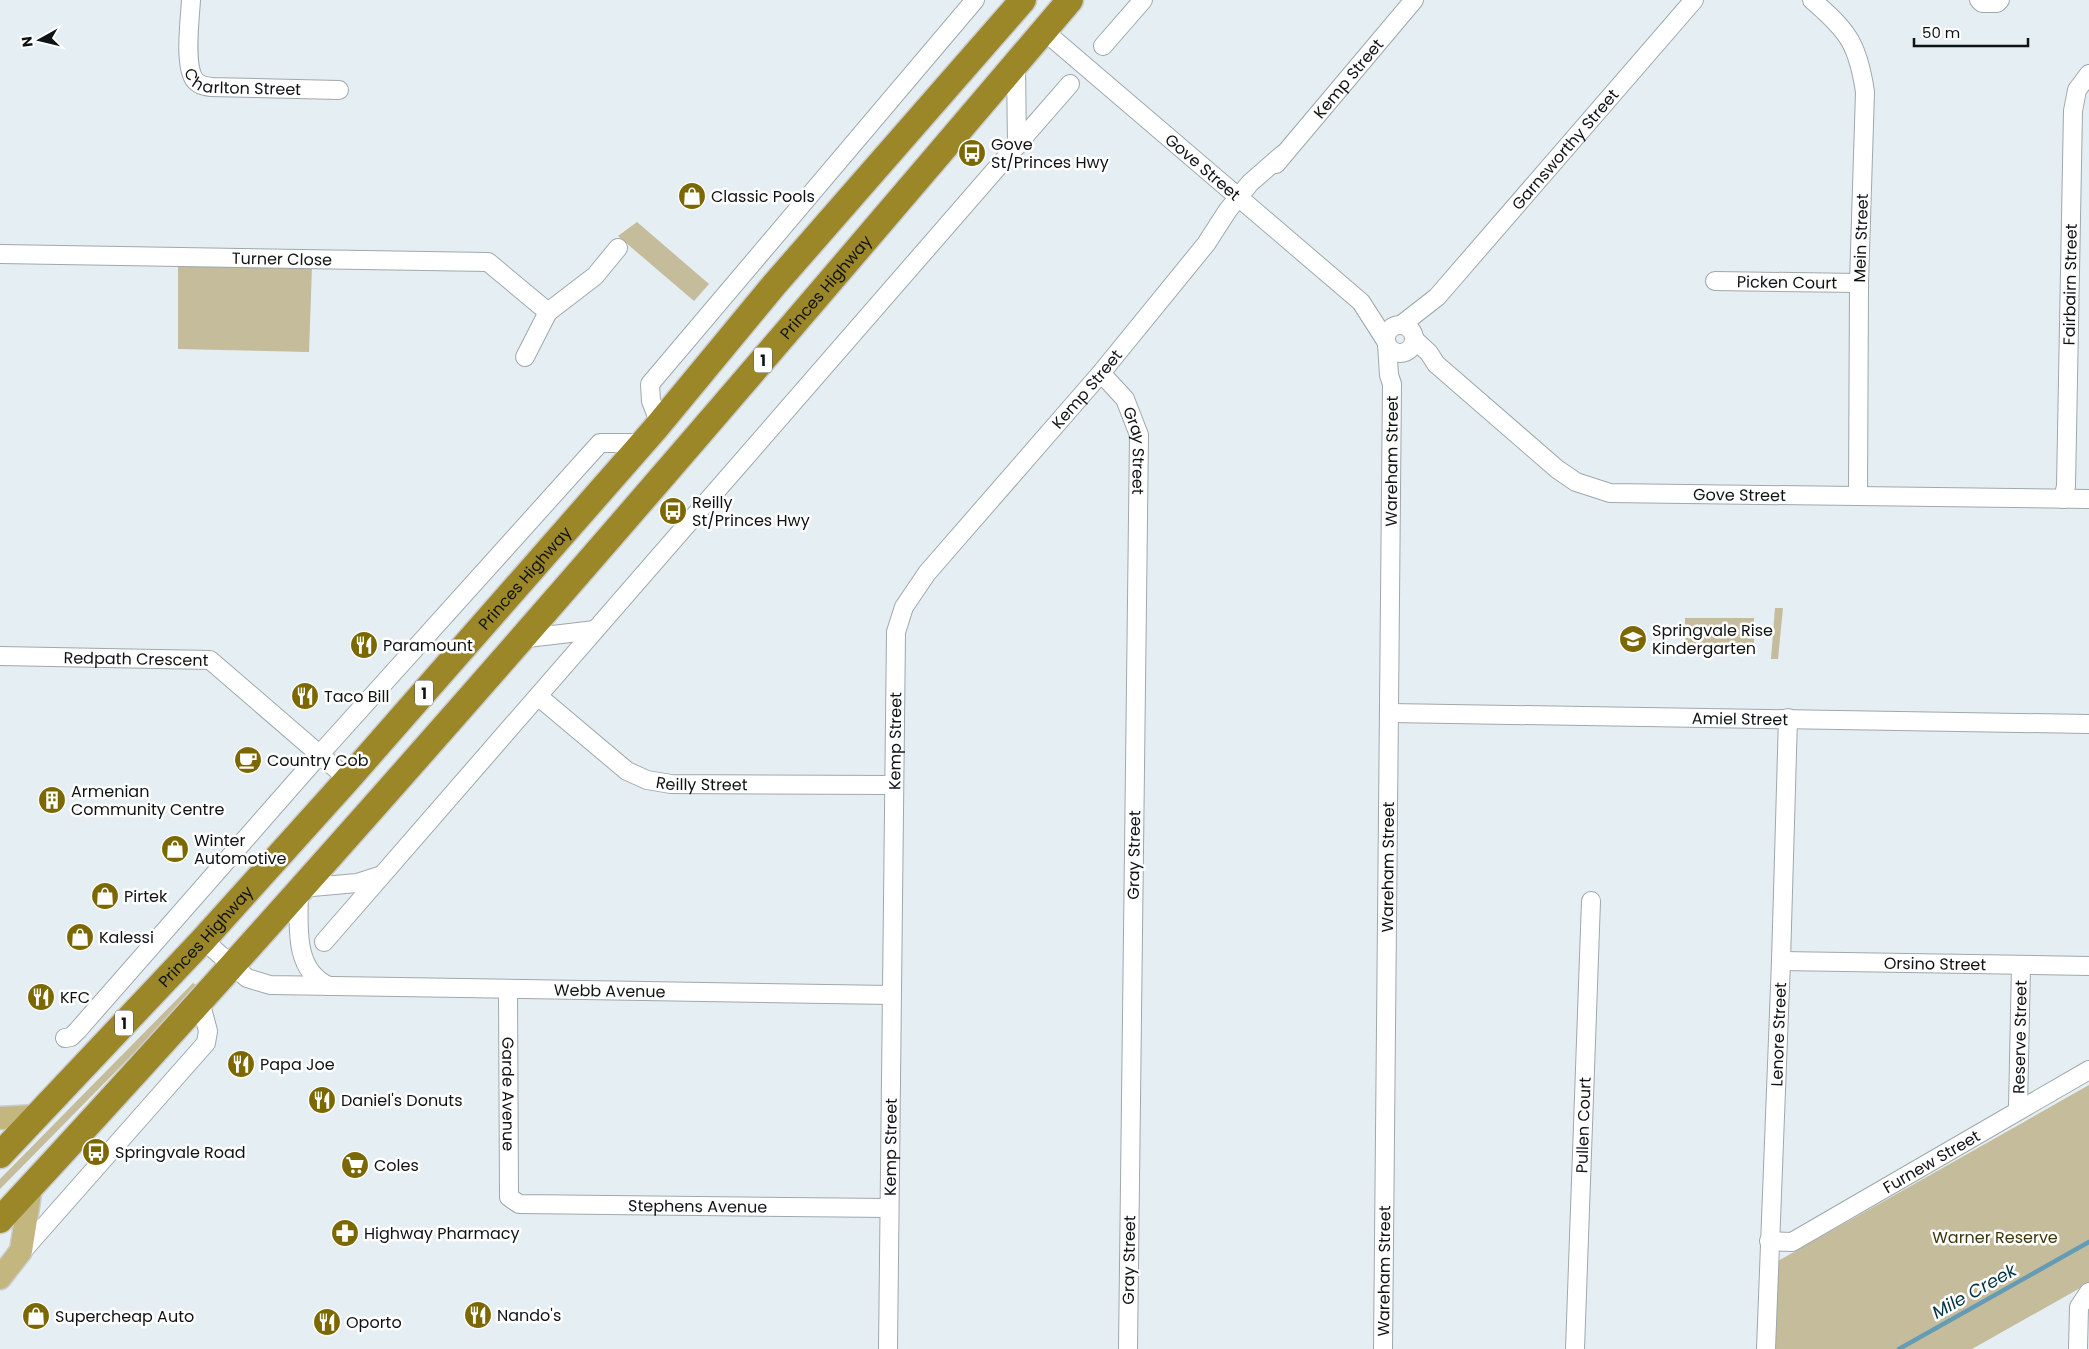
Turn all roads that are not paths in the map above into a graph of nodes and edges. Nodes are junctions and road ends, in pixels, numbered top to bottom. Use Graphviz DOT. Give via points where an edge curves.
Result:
graph roads {
  1 [pos="191,0"];
  2 [pos="974,0"];
  3 [pos="1070,0"];
  4 [pos="1143,0"];
  5 [pos="1414,0"];
  6 [pos="1694,0"];
  7 [pos="1812,0"];
  8 [pos="1979,0"];
  9 [pos="2000,0"];
  10 [pos="1016,2"];
  11 [pos="1044,30"];
  12 [pos="1103,46"];
  13 [pos="1016,64"];
  14 [pos="2089,74"];
  15 [pos="1070,84"];
  16 [pos="339,90"];
  17 [pos="1018,146"];
  18 [pos="1244,200"];
  19 [pos="618,248"];
  20 [pos="0,254"];
  21 [pos="752,264"];
  22 [pos="1715,281"];
  23 [pos="1859,284"];
  24 [pos="774,285"];
  25 [pos="1436,297"];
  26 [pos="1362,302"];
  27 [pos="548,312"];
  28 [pos="1399,325"];
  29 [pos="1387,342"];
  30 [pos="1410,345"];
  31 [pos="525,357"];
  32 [pos="1102,373"];
  33 [pos="1392,384"];
  34 [pos="660,424"];
  35 [pos="642,443"];
  36 [pos="1858,495"];
  37 [pos="2063,498"];
  38 [pos="2089,499"];
  39 [pos="595,630"];
  40 [pos="519,639"];
  41 [pos="0,656"];
  42 [pos="539,697"];
  43 [pos="1390,712"];
  44 [pos="1788,718"];
  45 [pos="2089,724"];
  46 [pos="320,754"];
  47 [pos="348,779"];
  48 [pos="894,785"];
  49 [pos="382,875"];
  50 [pos="300,889"];
  51 [pos="1591,901"];
  52 [pos="203,940"];
  53 [pos="324,942"];
  54 [pos="1782,961"];
  55 [pos="2021,965"];
  56 [pos="233,966"];
  57 [pos="2089,966"];
  58 [pos="329,986"];
  59 [pos="508,990"];
  60 [pos="891,995"];
  61 [pos="200,1001"];
  62 [pos="65,1038"];
  63 [pos="2089,1070"];
  64 [pos="2018,1110"];
  65 [pos="38,1116"];
  66 [pos="0,1118"];
  67 [pos="0,1154"];
  68 [pos="31,1187"];
  69 [pos="509,1197"];
  70 [pos="889,1208"];
  71 [pos="0,1220"];
  72 [pos="1769,1241"];
  73 [pos="20,1255"];
  74 [pos="0,1278"];
  75 [pos="2089,1292"];
  76 [pos="888,1349"];
  77 [pos="1128,1349"];
  78 [pos="1383,1349"];
  79 [pos="1574,1349"];
  80 [pos="1766,1349"];
  81 [pos="2078,1349"];
  1 -- 16 [label="street, Charlton Street" via="190,67 200,85"];
  2 -- 21 [label="street"];
  3 -- 11 [label="highway, Princes Highway / 1"];
  4 -- 12 [label="street"];
  5 -- 18 [label="street, Kemp Street" via="1282,155 1250,183"];
  6 -- 25 [label="street, Garnsworthy Street"];
  7 -- 23 [label="street, Mein Street" via="1849,36 1860,63 1864,92"];
  8 -- 9 [label="street" via="1990,4"];
  10 -- 11 [label="highway"];
  10 -- 24 [label="highway, Princes Highway / 1"];
  11 -- 13 [label="highway, Princes Highway / 1"];
  11 -- 18 [label="street, Gove Street"];
  13 -- 17 [label="street"];
  13 -- 40 [label="highway, Princes Highway / 1"];
  14 -- 37 [label="street, Fairbairn Street" via="2077,90 2073,111"];
  15 -- 17 [label="street"];
  17 -- 39 [label="street"];
  18 -- 26 [label="street, Gove Street"];
  18 -- 32 [label="street, Kemp Street" via="1237,217 1206,244"];
  19 -- 27 [label="street" via="595,276"];
  20 -- 27 [label="street, Turner Close" via="488,262"];
  21 -- 24 [label="street"];
  21 -- 34 [label="street" via="650,384 651,401"];
  22 -- 23 [label="street, Picken Court"];
  23 -- 36 [label="street, Mein Street"];
  24 -- 34 [label="highway, Princes Highway / 1"];
  25 -- 28 [label="street, Garnsworthy Street"];
  25 -- 30 [label="street, Garnsworthy Street"];
  26 -- 28 [label="street, Gove Street" via="1375,307"];
  26 -- 29 [label="street, Gove Street"];
  27 -- 31 [label="street"];
  28 -- 29 [label="street" via="1390,329"];
  28 -- 30 [label="street" via="1410,329"];
  29 -- 30 [label="street" via="1395,352"];
  29 -- 33 [label="street, Wareham Street"];
  30 -- 33 [label="street, Wareham Street" via="1399,360"];
  30 -- 36 [label="street, Gove Street" via="1429,353 1436,364 1557,469 1581,484 1610,493"];
  32 -- 48 [label="street, Kemp Street" via="927,573 904,607 896,632"];
  32 -- 77 [label="street, Gray Street" via="1125,399 1139,435"];
  33 -- 43 [label="street, Wareham Street"];
  34 -- 35 [label="highway, Princes Highway / 1"];
  35 -- 46 [label="street, Princes Highway" via="600,443"];
  35 -- 47 [label="highway, Princes Highway / 1"];
  36 -- 37 [label="street, Gove Street"];
  37 -- 38 [label="street, Gove Street"];
  39 -- 40 [label="street"];
  39 -- 42 [label="street"];
  40 -- 50 [label="highway, Princes Highway / 1"];
  41 -- 46 [label="street, Redpath Crescent" via="210,660"];
  42 -- 48 [label="street, Reilly Street" via="627,771 647,780 671,784"];
  42 -- 49 [label="street"];
  43 -- 44 [label="street, Amiel Street"];
  43 -- 78 [label="street, Wareham Street"];
  44 -- 45 [label="street, Amiel Street"];
  44 -- 54 [label="street, Lenore Street"];
  46 -- 47 [label="street, Redpath Crescent"];
  46 -- 62 [label="street, Princes Highway" via="73,1036"];
  47 -- 52 [label="highway, Princes Highway / 1"];
  48 -- 60 [label="street, Kemp Street"];
  49 -- 50 [label="street" via="357,883"];
  49 -- 53 [label="street"];
  50 -- 56 [label="highway, Princes Highway / 1"];
  50 -- 58 [label="street" via="302,955 315,976"];
  51 -- 79 [label="street, Pullen Court"];
  52 -- 56 [label="street, Webb Avenue"];
  52 -- 65 [label="highway, Princes Highway / 1"];
  54 -- 55 [label="street, Orsino Street"];
  54 -- 72 [label="street, Lenore Street"];
  55 -- 57 [label="street, Orsino Street"];
  55 -- 64 [label="street, Reserve Street"];
  56 -- 58 [label="street, Webb Avenue" via="250,980 265,984"];
  56 -- 61 [label="highway, Princes Highway / 1"];
  58 -- 59 [label="street, Webb Avenue"];
  59 -- 60 [label="street, Webb Avenue"];
  59 -- 69 [label="street, Garde Avenue"];
  60 -- 70 [label="street, Kemp Street"];
  61 -- 68 [label="highway, Princes Highway / 1"];
  61 -- 73 [label="street" via="209,1035 204,1046"];
  63 -- 64 [label="street, Furnew Street"];
  64 -- 72 [label="street, Furnew Street" via="1792,1242"];
  65 -- 66 [label="main road"];
  65 -- 67 [label="highway, Princes Highway / 1"];
  68 -- 71 [label="highway, Princes Highway / 1"];
  68 -- 73 [label="main road"];
  69 -- 70 [label="street, Stephens Avenue" via="519,1204"];
  70 -- 76 [label="street, Kemp Street"];
  72 -- 80 [label="street, Lenore Street"];
  73 -- 74 [label="main road"];
  75 -- 81 [label="street" via="2079,1308"];
}
